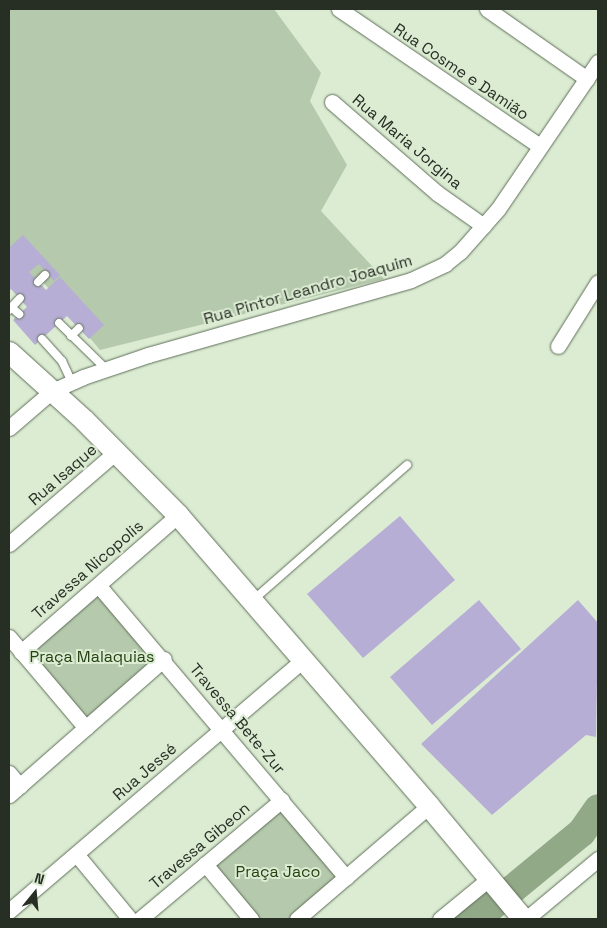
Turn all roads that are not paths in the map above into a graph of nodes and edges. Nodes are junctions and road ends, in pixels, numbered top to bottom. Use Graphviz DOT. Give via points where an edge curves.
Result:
graph roads {
  1 [pos="339,9"];
  2 [pos="487,9"];
  3 [pos="598,62"];
  4 [pos="587,78"];
  5 [pos="332,102"];
  6 [pos="540,146"];
  7 [pos="484,226"];
  8 [pos="45,275"];
  9 [pos="38,282"];
  10 [pos="598,282"];
  11 [pos="20,298"];
  12 [pos="10,308"];
  13 [pos="19,314"];
  14 [pos="59,323"];
  15 [pos="79,328"];
  16 [pos="71,336"];
  17 [pos="42,339"];
  18 [pos="558,346"];
  19 [pos="9,352"];
  20 [pos="106,369"];
  21 [pos="72,382"];
  22 [pos="52,392"];
  23 [pos="9,428"];
  24 [pos="116,452"];
  25 [pos="407,465"];
  26 [pos="178,515"];
  27 [pos="9,544"];
  28 [pos="99,586"];
  29 [pos="253,600"];
  30 [pos="9,637"];
  31 [pos="21,652"];
  32 [pos="304,659"];
  33 [pos="164,660"];
  34 [pos="86,728"];
  35 [pos="222,728"];
  36 [pos="9,773"];
  37 [pos="14,790"];
  38 [pos="282,800"];
  39 [pos="430,806"];
  40 [pos="77,855"];
  41 [pos="598,859"];
  42 [pos="205,864"];
  43 [pos="346,876"];
  44 [pos="492,881"];
  45 [pos="9,911"];
  46 [pos="515,914"];
  47 [pos="130,919"];
  48 [pos="140,919"];
  49 [pos="251,919"];
  50 [pos="296,919"];
  51 [pos="440,919"];
  1 -- 6 [label="street, Rua Cosme e Damião"];
  2 -- 4 [label="street"];
  3 -- 4 [label="street, Rua Pintor Leandro Joaquim"];
  4 -- 6 [label="street, Rua Pintor Leandro Joaquim"];
  5 -- 7 [label="street, Rua Maria Jorgina" via="437,193"];
  6 -- 7 [label="street, Rua Pintor Leandro Joaquim"];
  7 -- 20 [label="street, Rua Pintor Leandro Joaquim" via="445,264 411,280"];
  8 -- 9 [label="lane"];
  10 -- 18 [label="street"];
  11 -- 12 [label="lane"];
  12 -- 13 [label="lane"];
  14 -- 16 [label="lane"];
  15 -- 16 [label="lane"];
  16 -- 20 [label="lane"];
  17 -- 21 [label="lane" via="62,361"];
  19 -- 22 [label="main road"];
  20 -- 21 [label="street, Rua Pintor Leandro Joaquim"];
  21 -- 22 [label="street, Rua Pintor Leandro Joaquim"];
  22 -- 23 [label="street, Rua Pintor Leandro Joaquim"];
  22 -- 24 [label="main road"];
  24 -- 26 [label="main road"];
  24 -- 27 [label="street, Rua Isaque"];
  25 -- 29 [label="lane"];
  26 -- 28 [label="street, Travessa Nicopolis"];
  26 -- 29 [label="main road"];
  28 -- 31 [label="street, Travessa Nicopolis"];
  28 -- 33 [label="street, Travessa Bete-Zur"];
  29 -- 32 [label="main road"];
  30 -- 31 [label="street"];
  31 -- 34 [label="street"];
  32 -- 35 [label="street, Rua Jessé"];
  32 -- 39 [label="main road"];
  33 -- 34 [label="street"];
  33 -- 35 [label="street, Travessa Bete-Zur"];
  34 -- 37 [label="street"];
  35 -- 38 [label="street, Travessa Bete-Zur"];
  35 -- 40 [label="street, Rua Jessé"];
  36 -- 37 [label="street"];
  38 -- 42 [label="street, Travessa Gibeon"];
  38 -- 43 [label="street, Travessa Bete-Zur"];
  39 -- 43 [label="street"];
  39 -- 44 [label="main road"];
  40 -- 45 [label="street, Rua Jessé"];
  40 -- 47 [label="street"];
  41 -- 46 [label="street"];
  42 -- 48 [label="street, Travessa Gibeon"];
  42 -- 49 [label="street"];
  43 -- 50 [label="street"];
  44 -- 46 [label="main road"];
  44 -- 51 [label="street"];
}
